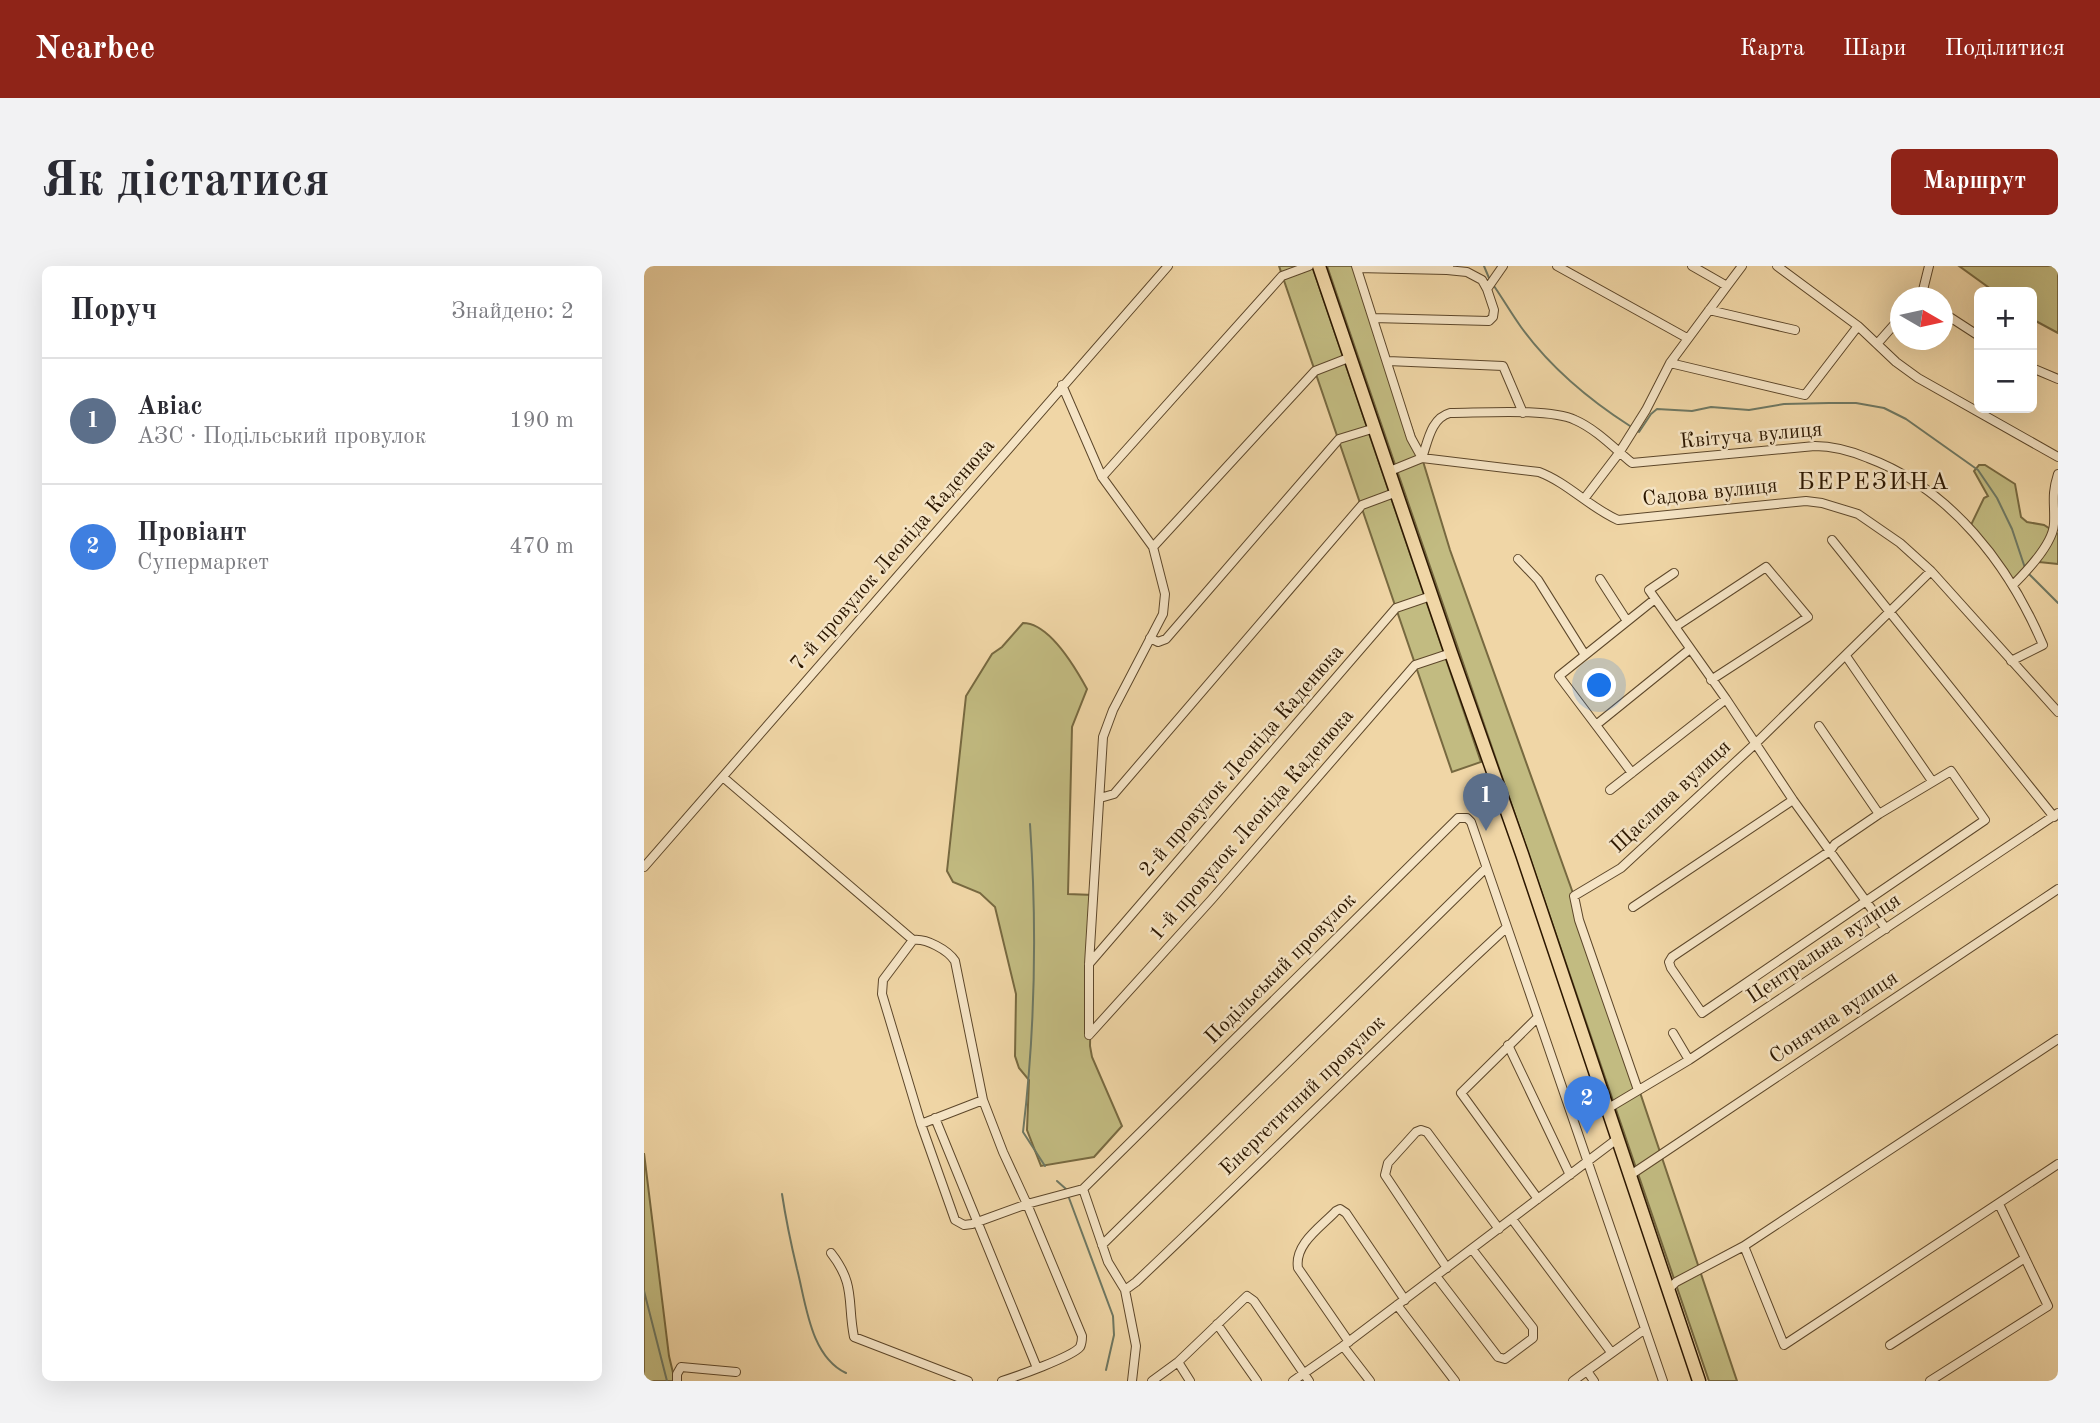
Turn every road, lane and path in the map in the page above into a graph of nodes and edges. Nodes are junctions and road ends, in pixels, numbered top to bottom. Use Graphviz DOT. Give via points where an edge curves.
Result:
graph roads {
  1 [pos="1168,266"];
  2 [pos="1309,266"];
  3 [pos="1319,266"];
  4 [pos="1503,266"];
  5 [pos="1557,266"];
  6 [pos="1692,266"];
  7 [pos="1742,266"];
  8 [pos="1777,266"];
  9 [pos="1929,266"];
  10 [pos="1357,267"];
  11 [pos="1448,268"];
  12 [pos="1727,286"];
  13 [pos="1923,287"];
  14 [pos="1487,289"];
  15 [pos="1709,310"];
  16 [pos="1373,318"];
  17 [pos="1953,319"];
  18 [pos="1858,326"];
  19 [pos="1890,329"];
  20 [pos="1795,330"];
  21 [pos="1974,333"];
  22 [pos="1687,338"];
  23 [pos="1877,344"];
  24 [pos="1350,357"];
  25 [pos="1388,361"];
  26 [pos="1670,363"];
  27 [pos="2037,370"];
  28 [pos="2058,379"];
  29 [pos="1062,385"];
  30 [pos="1523,413"];
  31 [pos="1375,428"];
  32 [pos="1619,453"];
  33 [pos="2058,457"];
  34 [pos="1422,458"];
  35 [pos="1390,471"];
  36 [pos="2058,474"];
  37 [pos="1102,477"];
  38 [pos="1397,492"];
  39 [pos="1584,499"];
  40 [pos="1832,541"];
  41 [pos="1153,547"];
  42 [pos="1518,559"];
  43 [pos="1931,571"];
  44 [pos="1674,573"];
  45 [pos="1600,579"];
  46 [pos="2013,585"];
  47 [pos="1431,596"];
  48 [pos="1655,599"];
  49 [pos="1890,612"];
  50 [pos="1627,621"];
  51 [pos="1675,627"];
  52 [pos="1150,638"];
  53 [pos="1690,649"];
  54 [pos="1451,653"];
  55 [pos="1585,656"];
  56 [pos="1846,656"];
  57 [pos="2011,660"];
  58 [pos="1711,680"];
  59 [pos="1726,699"];
  60 [pos="2058,712"];
  61 [pos="1597,725"];
  62 [pos="1819,726"];
  63 [pos="1756,743"];
  64 [pos="1632,773"];
  65 [pos="724,778"];
  66 [pos="1932,781"];
  67 [pos="1610,790"];
  68 [pos="1100,798"];
  69 [pos="1793,800"];
  70 [pos="1879,814"];
  71 [pos="2056,815"];
  72 [pos="1830,851"];
  73 [pos="644,867"];
  74 [pos="1486,868"];
  75 [pos="2058,889"];
  76 [pos="1866,902"];
  77 [pos="1633,907"];
  78 [pos="1506,928"];
  79 [pos="1886,929"];
  80 [pos="913,940"];
  81 [pos="1089,964"];
  82 [pos="1537,1018"];
  83 [pos="1673,1033"];
  84 [pos="2058,1039"];
  85 [pos="1508,1045"];
  86 [pos="1689,1060"];
  87 [pos="1637,1090"];
  88 [pos="983,1100"];
  89 [pos="1607,1110"];
  90 [pos="935,1118"];
  91 [pos="921,1124"];
  92 [pos="1617,1139"];
  93 [pos="1587,1162"];
  94 [pos="2058,1164"];
  95 [pos="1570,1175"];
  96 [pos="1629,1176"];
  97 [pos="1083,1189"];
  98 [pos="1538,1199"];
  99 [pos="1999,1203"];
  100 [pos="1027,1204"];
  101 [pos="1512,1219"];
  102 [pos="978,1223"];
  103 [pos="1499,1229"];
  104 [pos="1101,1245"];
  105 [pos="1744,1246"];
  106 [pos="1472,1249"];
  107 [pos="831,1254"];
  108 [pos="2025,1258"];
  109 [pos="1447,1268"];
  110 [pos="1436,1276"];
  111 [pos="1125,1290"];
  112 [pos="1668,1290"];
  113 [pos="1401,1302"];
  114 [pos="1217,1324"];
  115 [pos="1645,1329"];
  116 [pos="1346,1344"];
  117 [pos="1890,1345"];
  118 [pos="1611,1352"];
  119 [pos="1178,1363"];
  120 [pos="1037,1368"];
  121 [pos="1587,1371"];
  122 [pos="736,1372"];
  123 [pos="1306,1377"];
  124 [pos="677,1381"];
  125 [pos="968,1381"];
  126 [pos="1002,1381"];
  127 [pos="1132,1381"];
  128 [pos="1152,1381"];
  129 [pos="1191,1381"];
  130 [pos="1257,1381"];
  131 [pos="1293,1381"];
  132 [pos="1370,1381"];
  133 [pos="1455,1381"];
  134 [pos="1573,1381"];
  135 [pos="1594,1381"];
  136 [pos="1663,1381"];
  137 [pos="1699,1381"];
  138 [pos="1930,1381"];
  1 -- 29 [label="street, 7-й провулок Леоніда Каденюка"];
  2 -- 37 [label="street" via="1282,275"];
  3 -- 24 [label="highway"];
  4 -- 14 [label="street"];
  5 -- 22 [label="street"];
  6 -- 12 [label="street"];
  7 -- 12 [label="street"];
  8 -- 18 [label="street"];
  9 -- 13 [label="street"];
  10 -- 11 [label="street"];
  10 -- 16 [label="street"];
  11 -- 14 [label="street" via="1482,280"];
  12 -- 15 [label="street"];
  14 -- 16 [label="street" via="1494,310 1489,321"];
  15 -- 20 [label="street"];
  15 -- 22 [label="street"];
  16 -- 25 [label="street"];
  17 -- 21 [label="street"];
  18 -- 23 [label="street"];
  18 -- 26 [label="street" via="1805,396"];
  19 -- 23 [label="street"];
  22 -- 26 [label="street"];
  23 -- 33 [label="street" via="1919,378"];
  24 -- 31 [label="highway"];
  24 -- 41 [label="street" via="1315,371"];
  25 -- 30 [label="street" via="1503,366"];
  25 -- 34 [label="street" via="1411,438"];
  26 -- 32 [label="street"];
  27 -- 28 [label="street"];
  29 -- 37 [label="street"];
  29 -- 65 [label="street, 7-й провулок Леоніда Каденюка"];
  30 -- 32 [label="street, Квітуча вулиця" via="1575,420"];
  30 -- 34 [label="street, Квітуча вулиця" via="1441,415"];
  31 -- 35 [label="highway"];
  31 -- 52 [label="street" via="1339,439 1166,639"];
  32 -- 39 [label="street"];
  32 -- 46 [label="street, Квітуча вулиця" via="1641,464 1805,446 1852,452 1919,483 1986,546"];
  34 -- 35 [label="street"];
  34 -- 39 [label="street, Садова вулиця" via="1539,472"];
  35 -- 38 [label="highway"];
  36 -- 46 [label="street" via="2052,499 2053,532"];
  37 -- 41 [label="street"];
  38 -- 47 [label="highway"];
  38 -- 68 [label="street" via="1362,505 1114,794"];
  39 -- 43 [label="street, Садова вулиця" via="1618,520 1822,503 1868,519"];
  40 -- 49 [label="street"];
  41 -- 52 [label="street" via="1166,599"];
  42 -- 55 [label="street" via="1538,580"];
  43 -- 49 [label="street, Щаслива вулиця"];
  43 -- 57 [label="street, Садова вулиця"];
  44 -- 48 [label="street" via="1649,590"];
  45 -- 50 [label="street"];
  46 -- 57 [label="street, Квітуча вулиця" via="2043,645"];
  47 -- 54 [label="highway"];
  47 -- 81 [label="street, 2-й провулок Леоніда Каденюка" via="1396,608"];
  48 -- 50 [label="street"];
  48 -- 51 [label="street"];
  49 -- 56 [label="street, Щаслива вулиця"];
  49 -- 71 [label="street"];
  50 -- 55 [label="street"];
  51 -- 53 [label="street"];
  51 -- 58 [label="street" via="1766,567 1808,617"];
  52 -- 68 [label="street" via="1106,726"];
  53 -- 58 [label="street"];
  53 -- 61 [label="street"];
  54 -- 81 [label="street, 1-й провулок Леоніда Каденюка" via="1415,665 1089,1035"];
  54 -- 89 [label="highway"];
  55 -- 61 [label="street" via="1559,676"];
  56 -- 63 [label="street, Щаслива вулиця"];
  56 -- 66 [label="street"];
  57 -- 60 [label="street, Садова вулиця"];
  58 -- 59 [label="street"];
  59 -- 63 [label="street"];
  59 -- 64 [label="street"];
  61 -- 64 [label="street"];
  62 -- 70 [label="street"];
  63 -- 69 [label="street"];
  63 -- 87 [label="street, Щаслива вулиця" via="1621,868 1574,896"];
  64 -- 67 [label="street"];
  65 -- 73 [label="street, 7-й провулок Леоніда Каденюка"];
  65 -- 80 [label="street"];
  66 -- 70 [label="street"];
  66 -- 76 [label="street" via="1951,771 1985,820"];
  68 -- 81 [label="street"];
  69 -- 72 [label="street"];
  69 -- 77 [label="street"];
  70 -- 72 [label="street"];
  71 -- 79 [label="street, Центральна вулиця"];
  72 -- 76 [label="street"];
  72 -- 76 [label="street" via="1672,957 1671,968 1702,1013"];
  74 -- 78 [label="street, Подільський провулок"];
  74 -- 97 [label="street, Подільський провулок" via="1471,822 1458,818"];
  74 -- 104 [label="street"];
  75 -- 96 [label="street, Сонячна вулиця"];
  76 -- 79 [label="street"];
  78 -- 82 [label="street, Подільський провулок"];
  78 -- 111 [label="street, Енергетичний провулок"];
  79 -- 86 [label="street, Центральна вулиця"];
  80 -- 88 [label="street" via="938,948 955,961"];
  80 -- 91 [label="street" via="881,987"];
  82 -- 85 [label="street"];
  82 -- 93 [label="street, Подільський провулок"];
  83 -- 86 [label="street"];
  84 -- 105 [label="street"];
  85 -- 95 [label="street"];
  85 -- 98 [label="street" via="1461,1093"];
  86 -- 87 [label="street, Центральна вулиця"];
  87 -- 89 [label="street, Центральна вулиця"];
  88 -- 90 [label="street"];
  88 -- 100 [label="street"];
  89 -- 92 [label="highway"];
  90 -- 91 [label="street"];
  90 -- 102 [label="street"];
  91 -- 102 [label="street" via="955,1220"];
  92 -- 93 [label="street"];
  92 -- 96 [label="highway"];
  93 -- 95 [label="street"];
  93 -- 115 [label="street, Подільський провулок"];
  94 -- 99 [label="street"];
  95 -- 98 [label="street"];
  96 -- 112 [label="highway"];
  97 -- 100 [label="street"];
  97 -- 104 [label="street"];
  98 -- 101 [label="street"];
  99 -- 105 [label="street" via="1784,1345"];
  99 -- 108 [label="street"];
  100 -- 102 [label="street"];
  100 -- 120 [label="street" via="1082,1336 1077,1350"];
  101 -- 103 [label="street"];
  101 -- 118 [label="street"];
  102 -- 120 [label="street"];
  103 -- 106 [label="street"];
  103 -- 109 [label="street" via="1427,1132 1416,1132 1388,1163 1385,1175"];
  104 -- 111 [label="street"];
  105 -- 112 [label="street"];
  106 -- 109 [label="street"];
  106 -- 110 [label="street" via="1533,1328 1533,1338 1505,1359 1499,1357"];
  107 -- 125 [label="street" via="847,1279 854,1337"];
  108 -- 117 [label="street"];
  108 -- 138 [label="street" via="2048,1306"];
  109 -- 110 [label="street"];
  110 -- 113 [label="street"];
  111 -- 127 [label="street" via="1136,1346"];
  112 -- 137 [label="highway"];
  113 -- 116 [label="street"];
  113 -- 116 [label="street" via="1346,1213 1336,1211 1296,1258"];
  113 -- 133 [label="street"];
  114 -- 119 [label="street"];
  114 -- 123 [label="street" via="1243,1298 1251,1297"];
  114 -- 130 [label="street"];
  115 -- 118 [label="street"];
  115 -- 136 [label="street, Подільський провулок"];
  116 -- 123 [label="street"];
  116 -- 132 [label="street"];
  118 -- 121 [label="street"];
  119 -- 128 [label="street"];
  119 -- 129 [label="street"];
  120 -- 126 [label="street"];
  121 -- 134 [label="street"];
  121 -- 135 [label="street"];
  122 -- 124 [label="street" via="681,1367"];
  123 -- 131 [label="street"];
}
